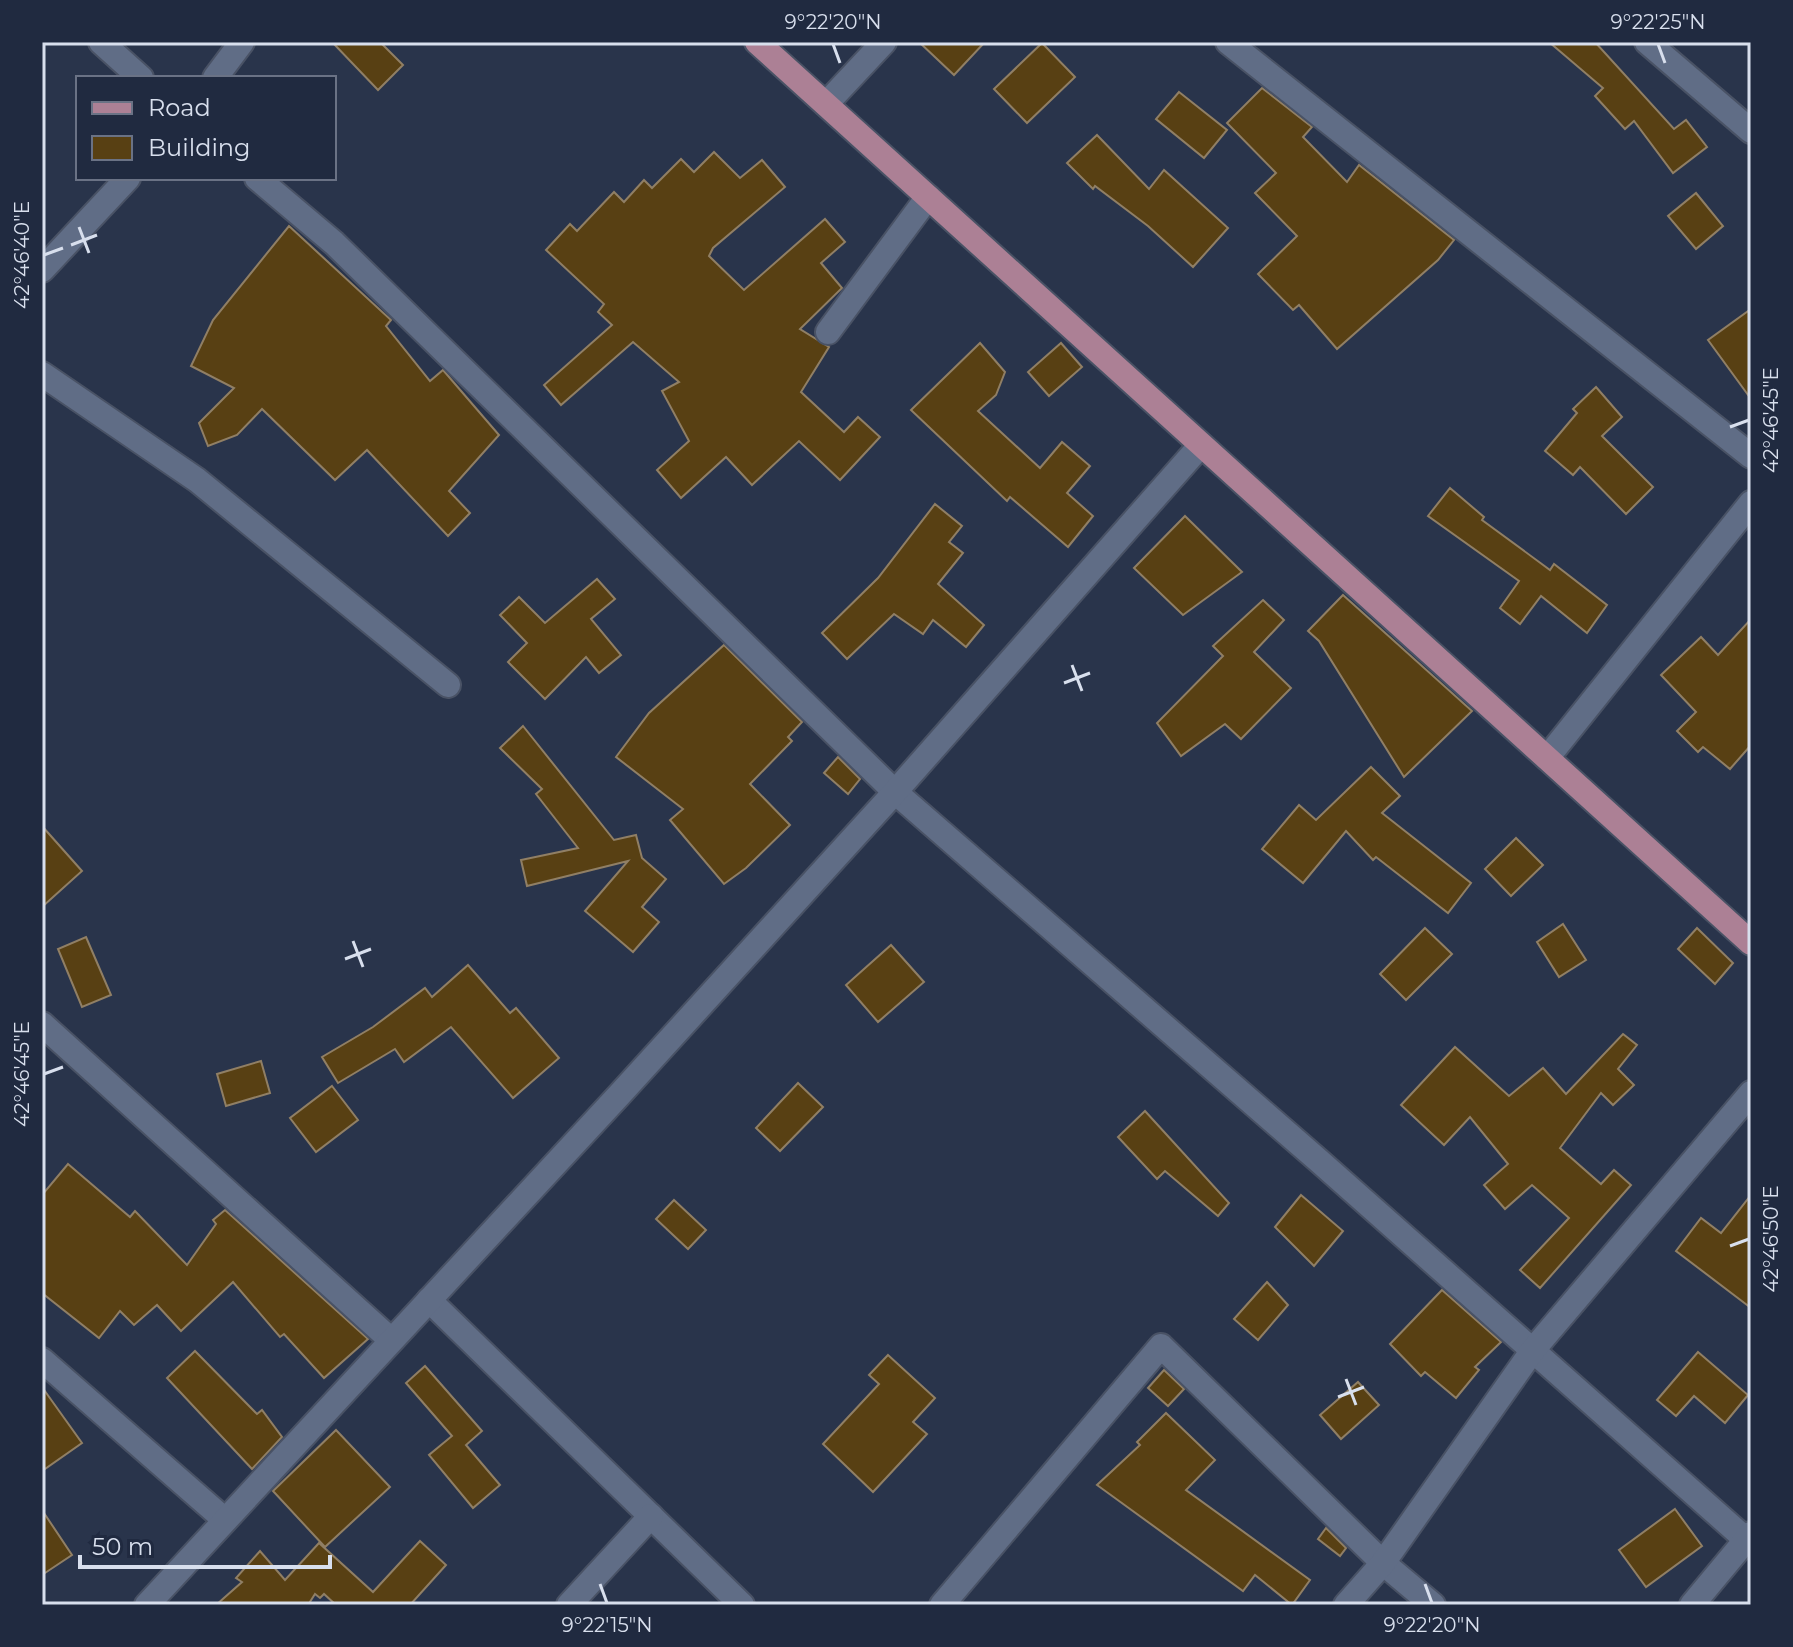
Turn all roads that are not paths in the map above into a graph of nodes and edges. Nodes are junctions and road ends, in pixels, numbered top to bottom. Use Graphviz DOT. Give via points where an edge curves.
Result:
graph roads {
  1 [pos="101,42"];
  2 [pos="242,42"];
  3 [pos="757,42"];
  4 [pos="884,42"];
  5 [pos="1228,42"];
  6 [pos="1647,42"];
  7 [pos="139,76"];
  8 [pos="216,76"];
  9 [pos="826,104"];
  10 [pos="1751,131"];
  11 [pos="126,180"];
  12 [pos="259,180"];
  13 [pos="928,197"];
  14 [pos="42,270"];
  15 [pos="828,332"];
  16 [pos="42,374"];
  17 [pos="1201,445"];
  18 [pos="1751,456"];
  19 [pos="1751,503"];
  20 [pos="448,685"];
  21 [pos="1547,758"];
  22 [pos="895,792"];
  23 [pos="1751,943"];
  24 [pos="42,1024"];
  25 [pos="1751,1093"];
  26 [pos="429,1300"];
  27 [pos="391,1340"];
  28 [pos="1533,1350"];
  29 [pos="42,1360"];
  30 [pos="651,1516"];
  31 [pos="225,1520"];
  32 [pos="1749,1539"];
  33 [pos="1383,1563"];
  34 [pos="147,1605"];
  35 [pos="569,1605"];
  36 [pos="742,1605"];
  37 [pos="942,1605"];
  38 [pos="1346,1605"];
  39 [pos="1433,1605"];
  40 [pos="1692,1605"];
  1 -- 7 [label="street"];
  2 -- 8 [label="street"];
  3 -- 9 [label="main road"];
  4 -- 9 [label="street"];
  5 -- 18 [label="street"];
  6 -- 10 [label="street"];
  9 -- 13 [label="main road"];
  11 -- 14 [label="street"];
  12 -- 22 [label="street" via="334,243"];
  13 -- 15 [label="street"];
  13 -- 17 [label="main road"];
  16 -- 20 [label="street" via="197,480"];
  17 -- 21 [label="main road"];
  17 -- 22 [label="street"];
  19 -- 21 [label="street"];
  21 -- 23 [label="main road"];
  22 -- 26 [label="street"];
  22 -- 28 [label="street"];
  24 -- 27 [label="street"];
  25 -- 28 [label="street"];
  26 -- 27 [label="street"];
  26 -- 30 [label="street"];
  27 -- 31 [label="street"];
  28 -- 32 [label="street"];
  28 -- 33 [label="street"];
  29 -- 31 [label="street"];
  30 -- 35 [label="street"];
  30 -- 36 [label="street"];
  31 -- 34 [label="street"];
  32 -- 40 [label="street"];
  33 -- 37 [label="street" via="1161,1346"];
  33 -- 38 [label="street"];
  33 -- 39 [label="street"];
}
